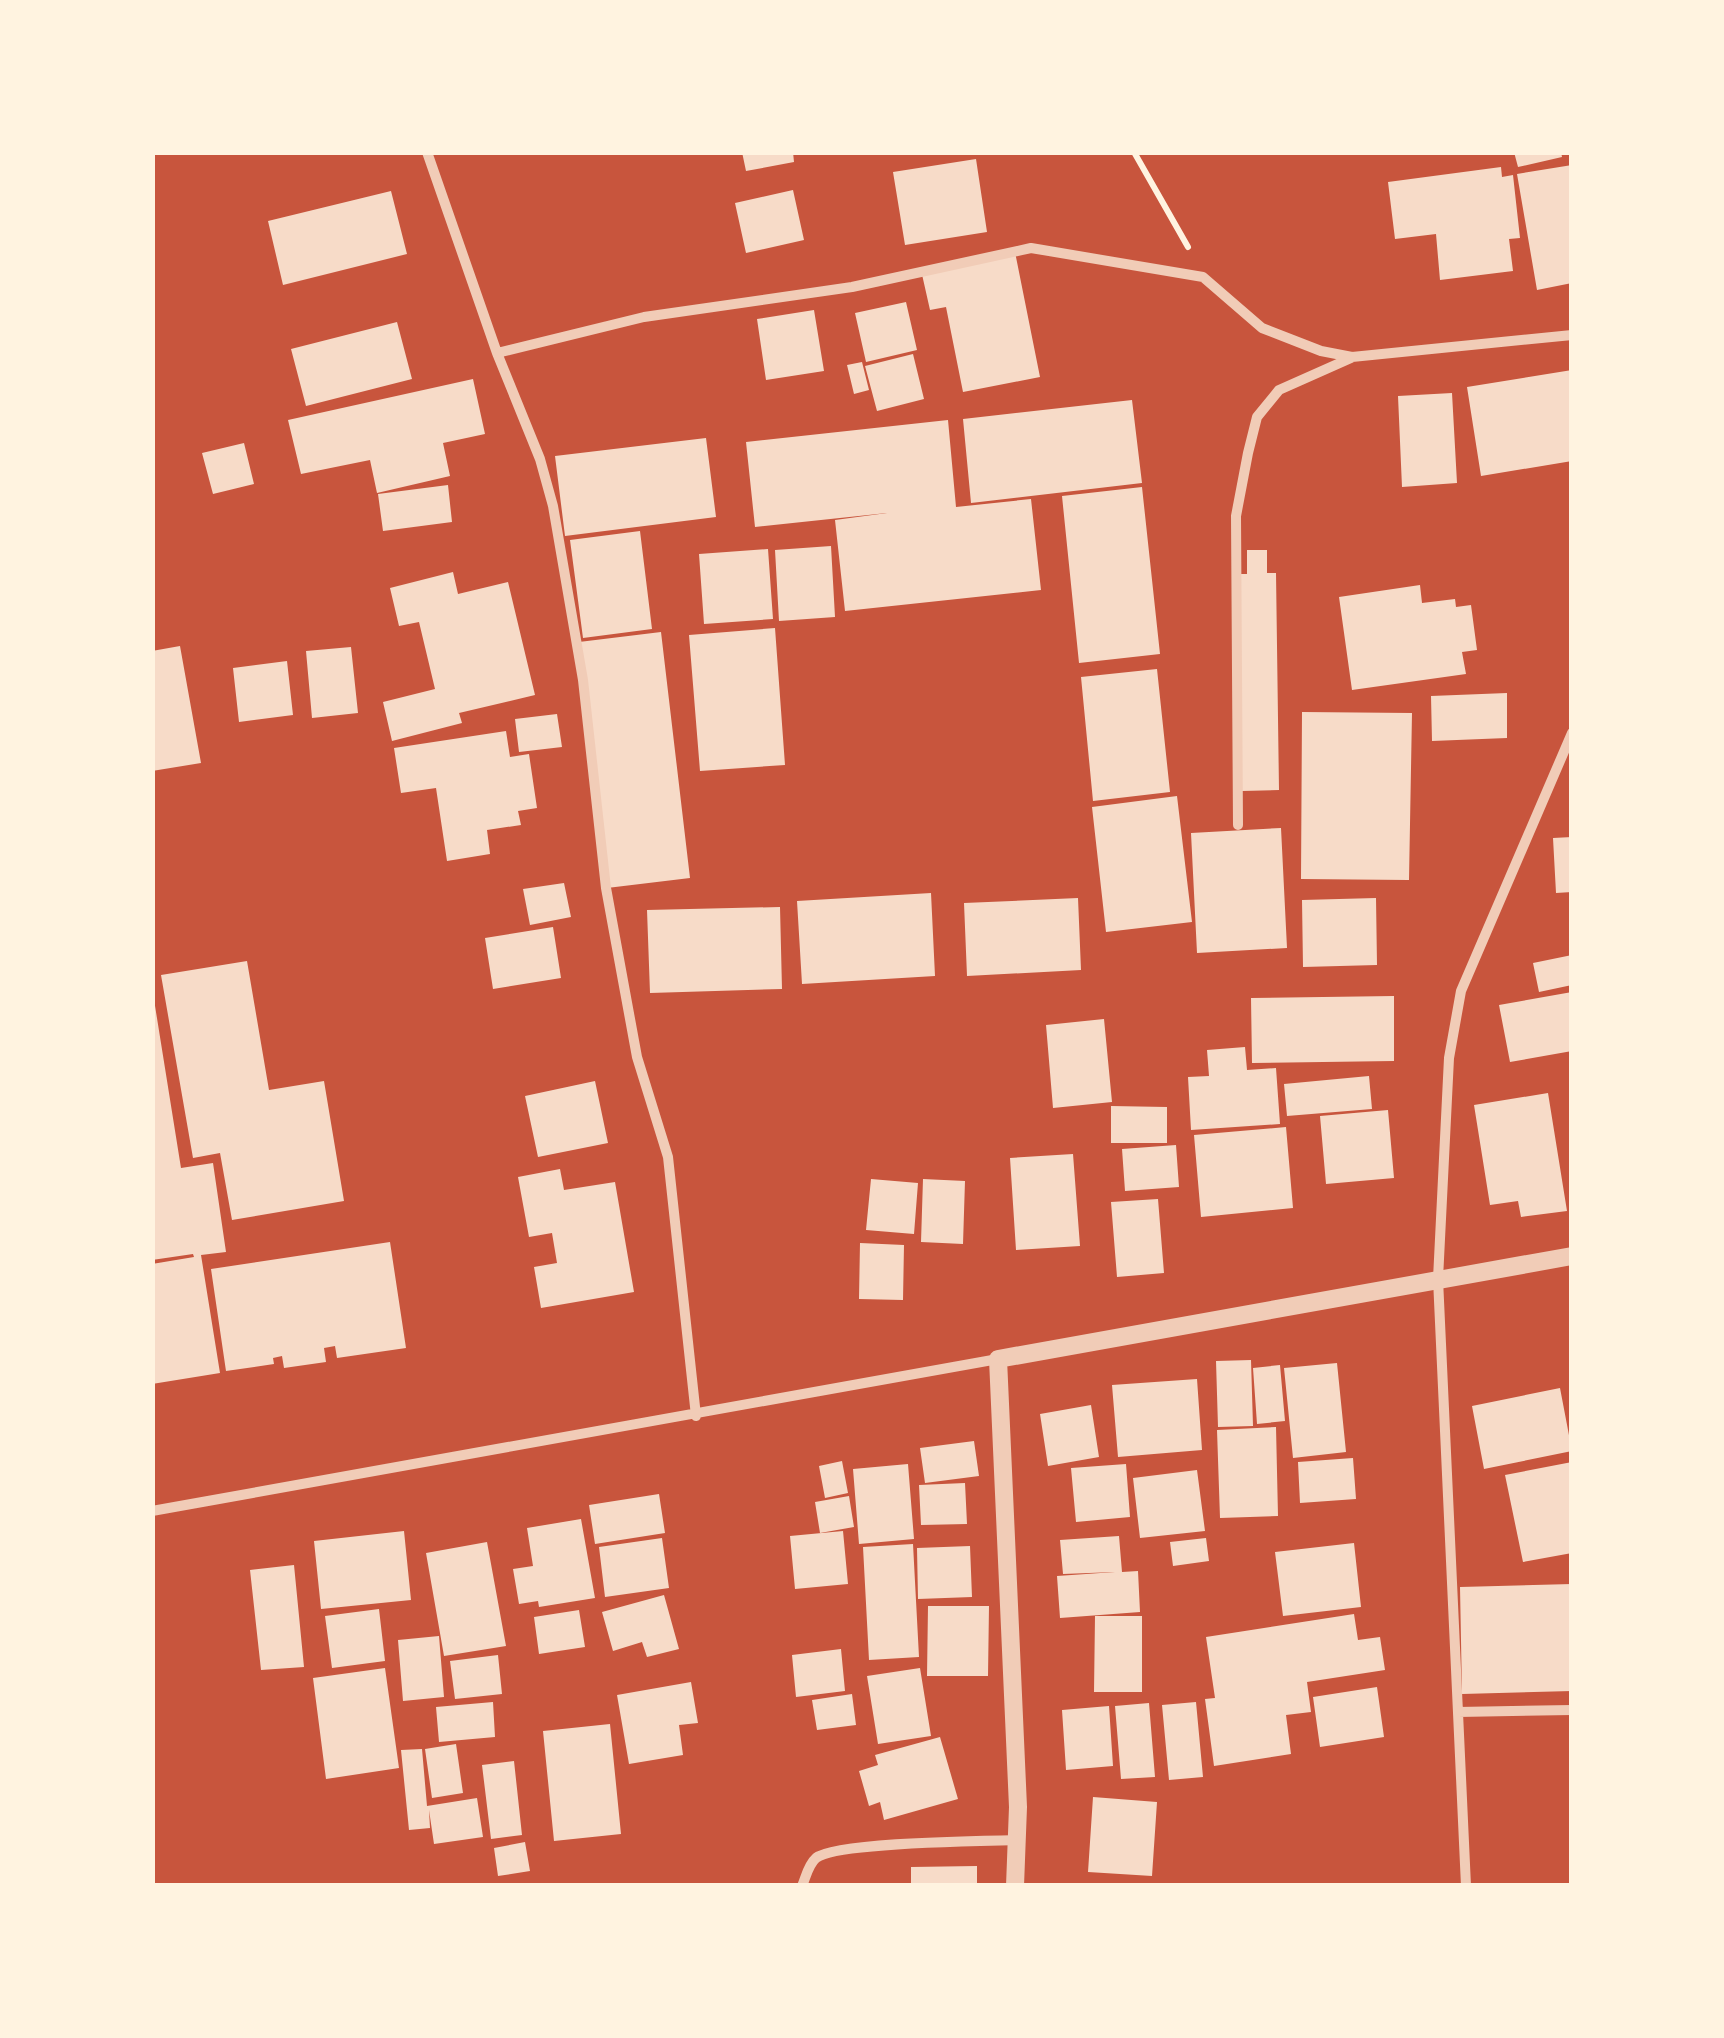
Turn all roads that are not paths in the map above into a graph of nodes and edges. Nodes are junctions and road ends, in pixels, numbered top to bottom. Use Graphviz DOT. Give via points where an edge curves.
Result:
graph roads {
  1 [pos="427,152"];
  2 [pos="1572,335"];
  3 [pos="498,354"];
  4 [pos="1352,358"];
  5 [pos="1572,733"];
  6 [pos="1238,825"];
  7 [pos="1572,1256"];
  8 [pos="1438,1279"];
  9 [pos="998,1359"];
  10 [pos="696,1416"];
  11 [pos="152,1511"];
  12 [pos="1572,1710"];
  13 [pos="1458,1712"];
  14 [pos="1017,1840"];
  15 [pos="802,1886"];
  16 [pos="1015,1886"];
  17 [pos="1466,1886"];
  1 -- 3 [label="street"];
  2 -- 4 [label="street"];
  3 -- 4 [label="street" via="644,317 852,287 1032,248 1203,276 1262,328"];
  3 -- 10 [label="street" via="553,506 583,680 606,888 637,1057 668,1157"];
  4 -- 6 [label="street" via="1279,390 1257,417 1248,453 1236,516"];
  5 -- 8 [label="street" via="1454,1018"];
  7 -- 8 [label="street"];
  8 -- 9 [label="street"];
  8 -- 13 [label="street"];
  9 -- 10 [label="street"];
  9 -- 14 [label="street"];
  10 -- 11 [label="street"];
  12 -- 13 [label="street"];
  13 -- 17 [label="street"];
  14 -- 15 [label="street" via="831,1851 811,1864"];
  14 -- 16 [label="street"];
}
